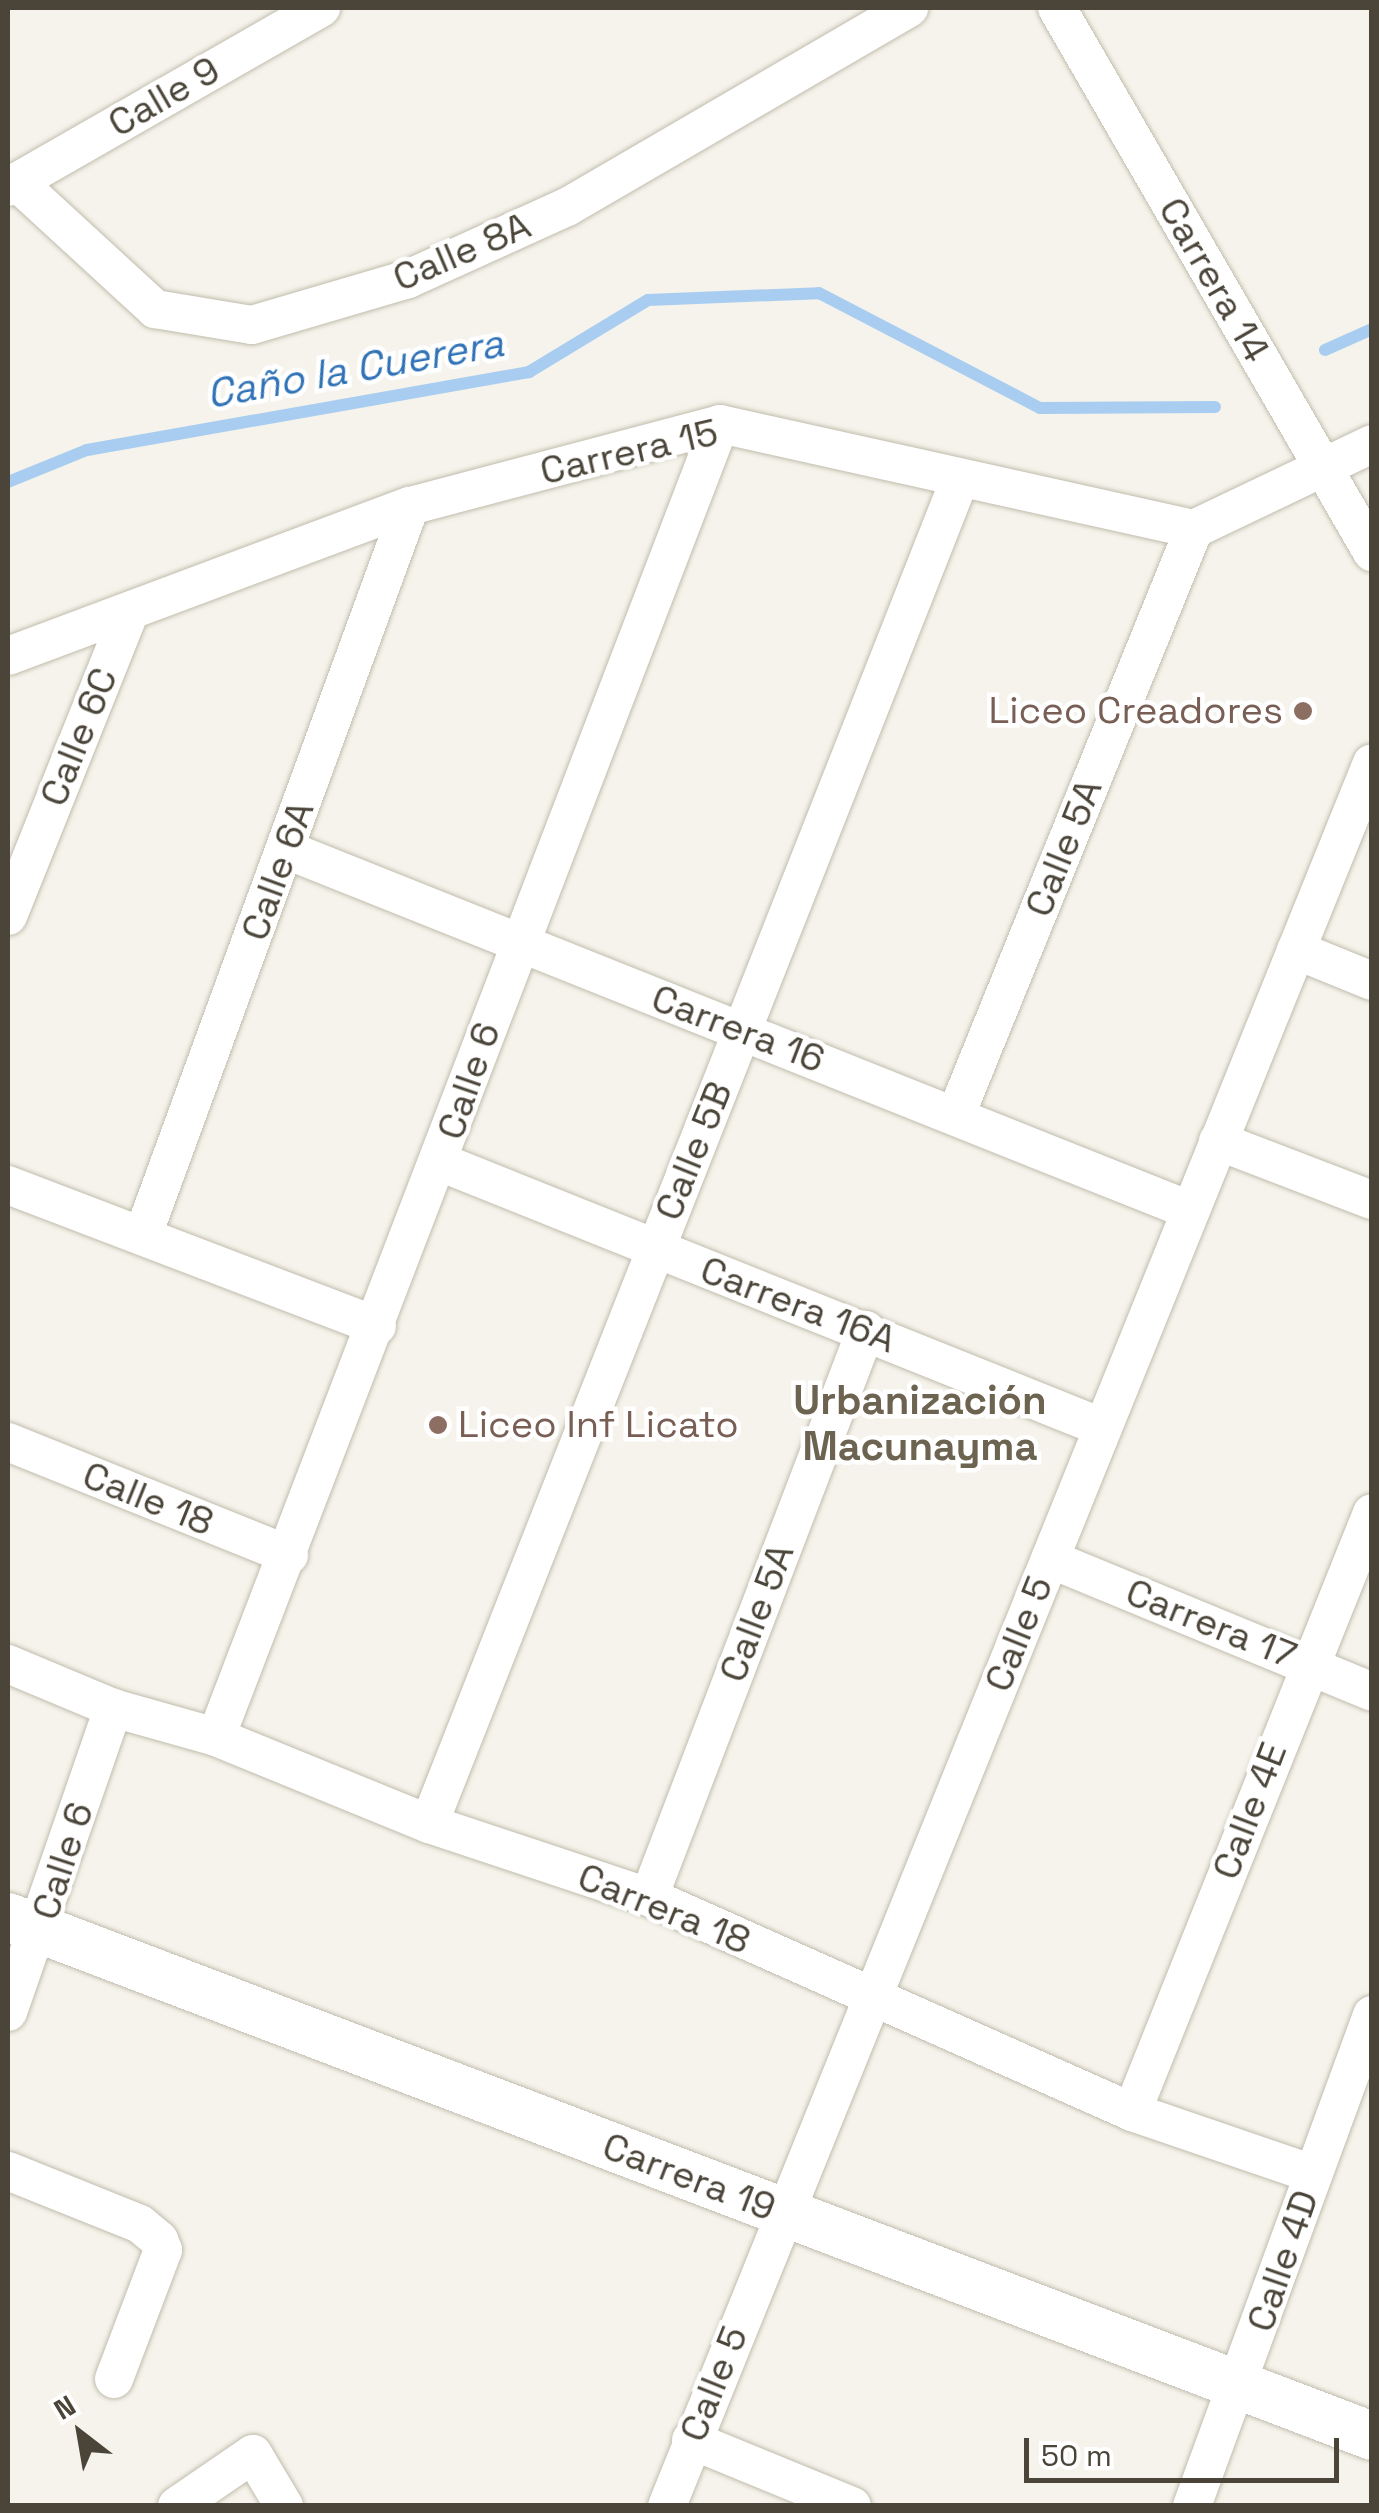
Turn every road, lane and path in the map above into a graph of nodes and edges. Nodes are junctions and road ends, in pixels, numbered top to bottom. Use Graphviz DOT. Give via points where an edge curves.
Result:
graph roads {
  1 [pos="321,8"];
  2 [pos="908,8"];
  3 [pos="1071,13"];
  4 [pos="263,22"];
  5 [pos="12,184"];
  6 [pos="720,424"];
  7 [pos="1372,444"];
  8 [pos="1323,468"];
  9 [pos="960,479"];
  10 [pos="410,506"];
  11 [pos="1194,528"];
  12 [pos="1372,552"];
  13 [pos="128,614"];
  14 [pos="8,656"];
  15 [pos="1372,763"];
  16 [pos="287,850"];
  17 [pos="8,916"];
  18 [pos="516,943"];
  19 [pos="1296,950"];
  20 [pos="1372,980"];
  21 [pos="742,1031"];
  22 [pos="957,1112"];
  23 [pos="1218,1141"];
  24 [pos="440,1162"];
  25 [pos="8,1184"];
  26 [pos="1372,1200"];
  27 [pos="1189,1210"];
  28 [pos="143,1236"];
  29 [pos="654,1250"];
  30 [pos="377,1326"];
  31 [pos="866,1330"];
  32 [pos="1100,1426"];
  33 [pos="8,1442"];
  34 [pos="1372,1512"];
  35 [pos="290,1555"];
  36 [pos="1050,1559"];
  37 [pos="8,1664"];
  38 [pos="1308,1664"];
  39 [pos="1372,1692"];
  40 [pos="113,1708"];
  41 [pos="216,1737"];
  42 [pos="429,1824"];
  43 [pos="649,1896"];
  44 [pos="24,1923"];
  45 [pos="872,1998"];
  46 [pos="8,2012"];
  47 [pos="1372,2015"];
  48 [pos="1132,2112"];
  49 [pos="8,2171"];
  50 [pos="1313,2174"];
  51 [pos="783,2212"];
  52 [pos="114,2379"];
  53 [pos="1241,2387"];
  54 [pos="1372,2436"];
  55 [pos="691,2440"];
  56 [pos="177,2506"];
  57 [pos="284,2506"];
  58 [pos="667,2506"];
  59 [pos="852,2506"];
  60 [pos="1192,2506"];
  1 -- 4 [label="street, Calle 9"];
  2 -- 5 [label="street, Calle 8A" via="567,206 408,280 252,325 156,310"];
  3 -- 8 [label="street, Carrera 14"];
  4 -- 5 [label="street, Calle 9"];
  6 -- 9 [label="street, Carrera 15"];
  6 -- 10 [label="street, Carrera 15"];
  6 -- 18 [label="street, Calle 6"];
  7 -- 8 [label="street"];
  8 -- 11 [label="street"];
  8 -- 12 [label="street, Carrera 14"];
  9 -- 11 [label="street, Carrera 15"];
  9 -- 21 [label="street, Calle 5B"];
  10 -- 13 [label="street, Carrera 15"];
  10 -- 16 [label="street, Calle 6A"];
  11 -- 22 [label="street, Calle 5A"];
  13 -- 14 [label="street, Carrera 15"];
  13 -- 17 [label="street, Calle 6C"];
  15 -- 19 [label="street, Calle 5"];
  16 -- 18 [label="street, Carrera 16"];
  16 -- 28 [label="street, Calle 6A"];
  18 -- 21 [label="street, Carrera 16"];
  18 -- 24 [label="street, Calle 6"];
  19 -- 20 [label="street"];
  19 -- 23 [label="street, Calle 5"];
  21 -- 22 [label="street, Carrera 16"];
  21 -- 29 [label="street, Calle 5B"];
  22 -- 27 [label="street, Carrera 16"];
  23 -- 26 [label="street"];
  23 -- 27 [label="street, Calle 5"];
  24 -- 29 [label="street, Carrera 16A"];
  24 -- 30 [label="street, Calle 6"];
  25 -- 28 [label="street"];
  27 -- 32 [label="street, Calle 5"];
  28 -- 30 [label="street"];
  29 -- 31 [label="street, Carrera 16A"];
  29 -- 42 [label="street, Calle 5B"];
  30 -- 35 [label="street, Calle 6"];
  31 -- 32 [label="street, Carrera 16A"];
  31 -- 43 [label="street, Calle 5A"];
  32 -- 36 [label="street, Calle 5"];
  33 -- 35 [label="street, Calle 18"];
  34 -- 38 [label="street, Calle 4E"];
  35 -- 41 [label="street, Calle 6"];
  36 -- 38 [label="street, Carrera 17"];
  36 -- 45 [label="street, Calle 5"];
  37 -- 40 [label="street, Carrera 18"];
  38 -- 39 [label="street, Carrera 17"];
  38 -- 48 [label="street, Calle 4E"];
  40 -- 41 [label="street, Carrera 18"];
  40 -- 44 [label="street, Calle 6"];
  41 -- 42 [label="street, Carrera 18"];
  42 -- 43 [label="street, Carrera 18"];
  43 -- 45 [label="street, Carrera 18"];
  44 -- 46 [label="street, Calle 6"];
  44 -- 51 [label="street, Carrera 19"];
  45 -- 48 [label="street, Carrera 18"];
  45 -- 51 [label="street, Calle 5"];
  47 -- 50 [label="street, Calle 4D"];
  48 -- 50 [label="street, Carrera 18"];
  49 -- 52 [label="street" via="140,2224 159,2240 163,2250"];
  50 -- 53 [label="street, Calle 4D"];
  51 -- 53 [label="street, Carrera 19"];
  51 -- 55 [label="street, Calle 5"];
  53 -- 54 [label="street, Carrera 19"];
  53 -- 60 [label="street, Calle 4D"];
  55 -- 58 [label="street, Calle 5"];
  55 -- 59 [label="street"];
  56 -- 57 [label="street" via="253,2454"];
}
